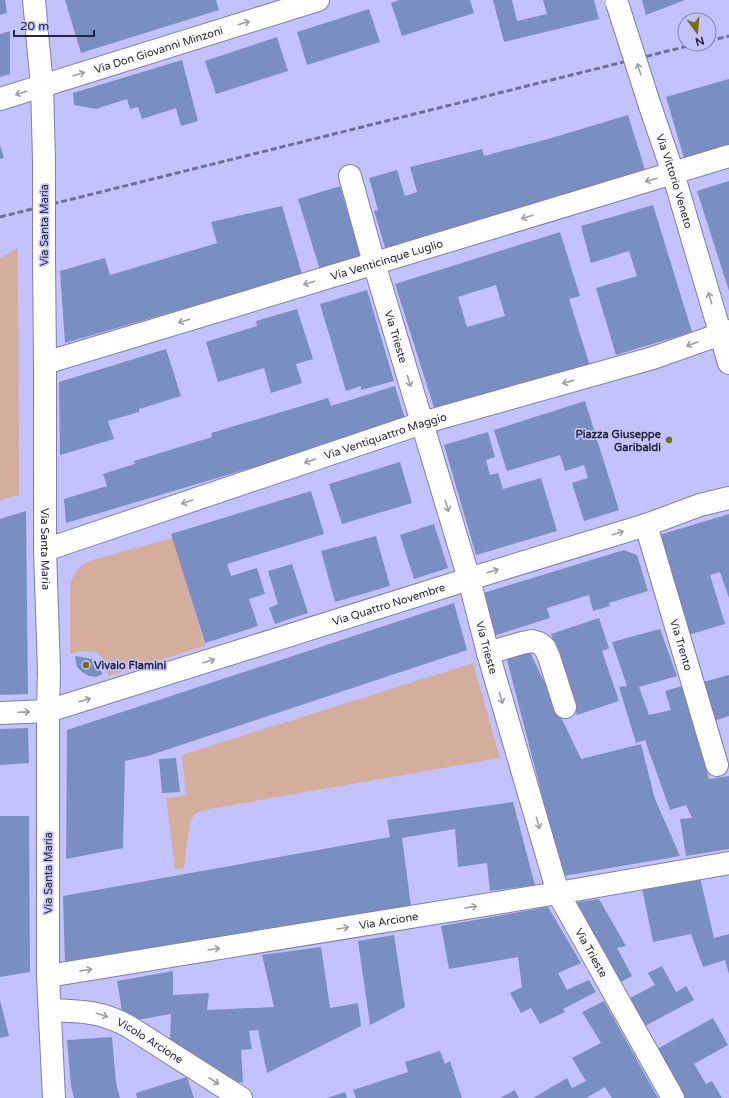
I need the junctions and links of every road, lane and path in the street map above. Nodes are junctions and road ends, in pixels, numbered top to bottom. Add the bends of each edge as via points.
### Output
1 (34, 0) edge
2 (318, 0) edge
3 (617, 1) edge
4 (42, 86) junction
5 (0, 99) edge
6 (729, 156) edge
7 (673, 173) junction
8 (350, 176) dead end
9 (374, 264) junction
10 (725, 333) edge
11 (45, 363) junction
12 (729, 363) edge
13 (422, 423) junction
14 (729, 498) edge
15 (646, 524) junction
16 (45, 550) junction
17 (469, 579) junction
18 (488, 653) junction
19 (565, 707) dead end
20 (48, 711) junction
21 (0, 712) edge
22 (717, 765) dead end
23 (729, 863) edge
24 (558, 892) junction
25 (48, 976) junction
26 (50, 1010) junction
27 (54, 1098) edge
28 (241, 1098) edge
29 (673, 1098) edge

1 - 4 street, Via Santa Maria
4 -> 2 street, Via Don Giovanni Minzoni
7 -> 3 street, Via Vittorio Veneto, bridge
4 -> 5 street, Via Don Giovanni Minzoni
4 - 11 street, Via Santa Maria, bridge
6 - 7 street, Via Venticinque Luglio
7 -> 9 street, Via Venticinque Luglio
10 -> 7 street, Via Vittorio Veneto
8 - 9 street, Via Trieste
9 -> 11 street, Via Venticinque Luglio
9 -> 13 street, Via Trieste
10 - 12 street, Via Vittorio Veneto
10 -> 13 street, Via Ventiquattro Maggio via 653,358
11 - 16 street, Via Santa Maria
13 -> 16 street, Via Ventiquattro Maggio
13 -> 17 street, Via Trieste
14 - 15 street, Via Quattro Novembre
17 -> 15 street, Via Quattro Novembre
15 - 22 street, Via Trento
16 - 20 street, Via Santa Maria
17 - 18 street, Via Trieste
20 -> 17 street, Via Quattro Novembre
18 - 19 street, Via Trieste via 532,641 539,643 550,656
18 -> 24 street, Via Trieste
21 -> 20 street, Via Quattro Novembre
20 - 25 street, Via Santa Maria
23 - 24 street, Via Arcione
25 -> 24 street, Via Arcione
24 - 29 street, Via Trieste
25 - 26 street, Via Santa Maria
26 - 27 street, Via Santa Maria
26 -> 28 street, Vicolo Arcione via 95,1013 113,1019

